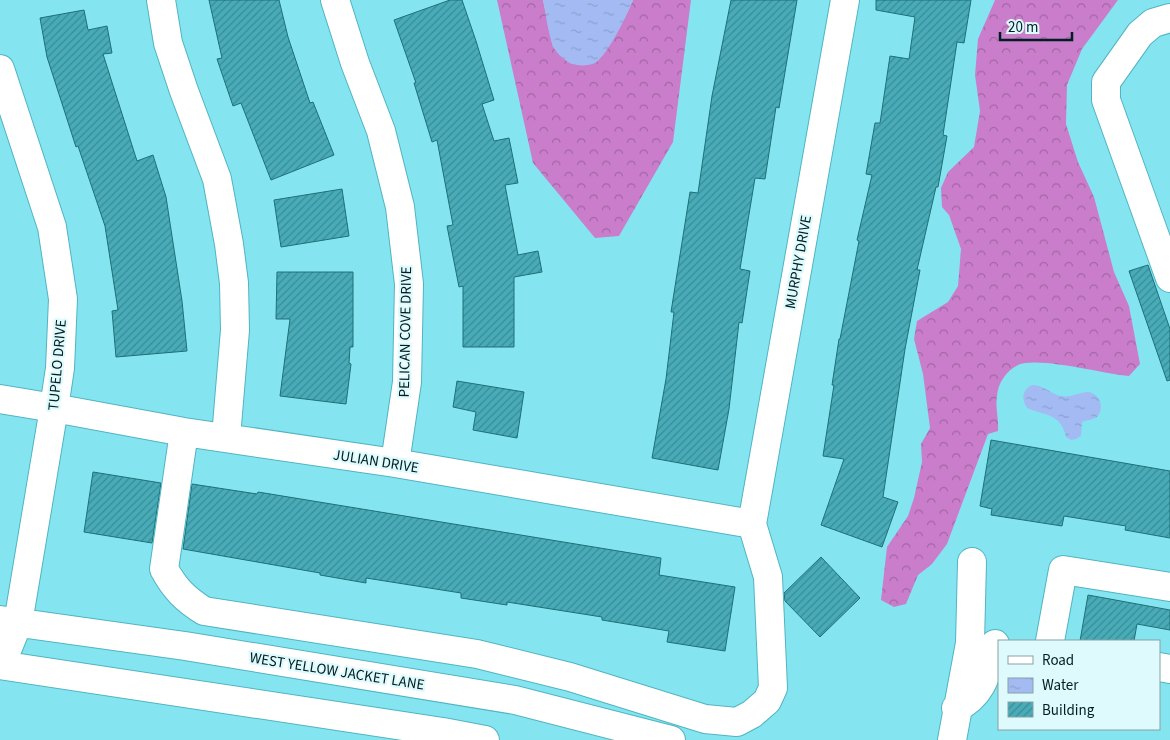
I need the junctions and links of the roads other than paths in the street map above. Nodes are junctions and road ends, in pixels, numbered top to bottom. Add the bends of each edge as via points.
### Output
1 (161, 0) edge
2 (335, 0) edge
3 (845, 0) edge
4 (1170, 18) edge
5 (0, 69) edge
6 (1170, 278) edge
7 (0, 399) edge
8 (54, 408) junction
9 (184, 432) junction
10 (226, 437) junction
11 (395, 463) junction
12 (752, 524) junction
13 (972, 562) dead end
14 (1170, 587) edge
15 (9, 621) edge
16 (1050, 640) edge
17 (988, 643) edge
18 (0, 665) edge
19 (582, 729) edge
20 (485, 740) edge
21 (671, 740) edge
22 (952, 740) edge

1 - 10 street via 168,43 217,179 229,244 235,330
2 - 11 street, PELICAN COVE DRIVE via 381,131 400,207 408,284 407,382
3 - 12 street, MURPHY DRIVE
4 - 6 street via 1154,23 1140,34 1106,82 1106,100
5 - 8 street, TUPELO DRIVE via 52,227 63,299 60,368
7 - 8 street, JULIAN DRIVE
8 - 9 street, JULIAN DRIVE
8 - 15 street, TUPELO DRIVE
9 - 10 street, JULIAN DRIVE
9 - 12 street via 164,569 185,598 204,611 478,654 570,677 705,719 736,722 752,714 766,701 772,688 768,577
10 - 11 street, JULIAN DRIVE
11 - 12 street, JULIAN DRIVE
13 - 17 street
14 - 16 street via 1064,570
15 - 18 street, TUPELO DRIVE
15 - 19 street, WEST YELLOW JACKET LANE via 515,700
17 - 22 street via 987,674 977,694 956,708
18 - 20 street
19 - 21 street, WEST YELLOW JACKET LANE

